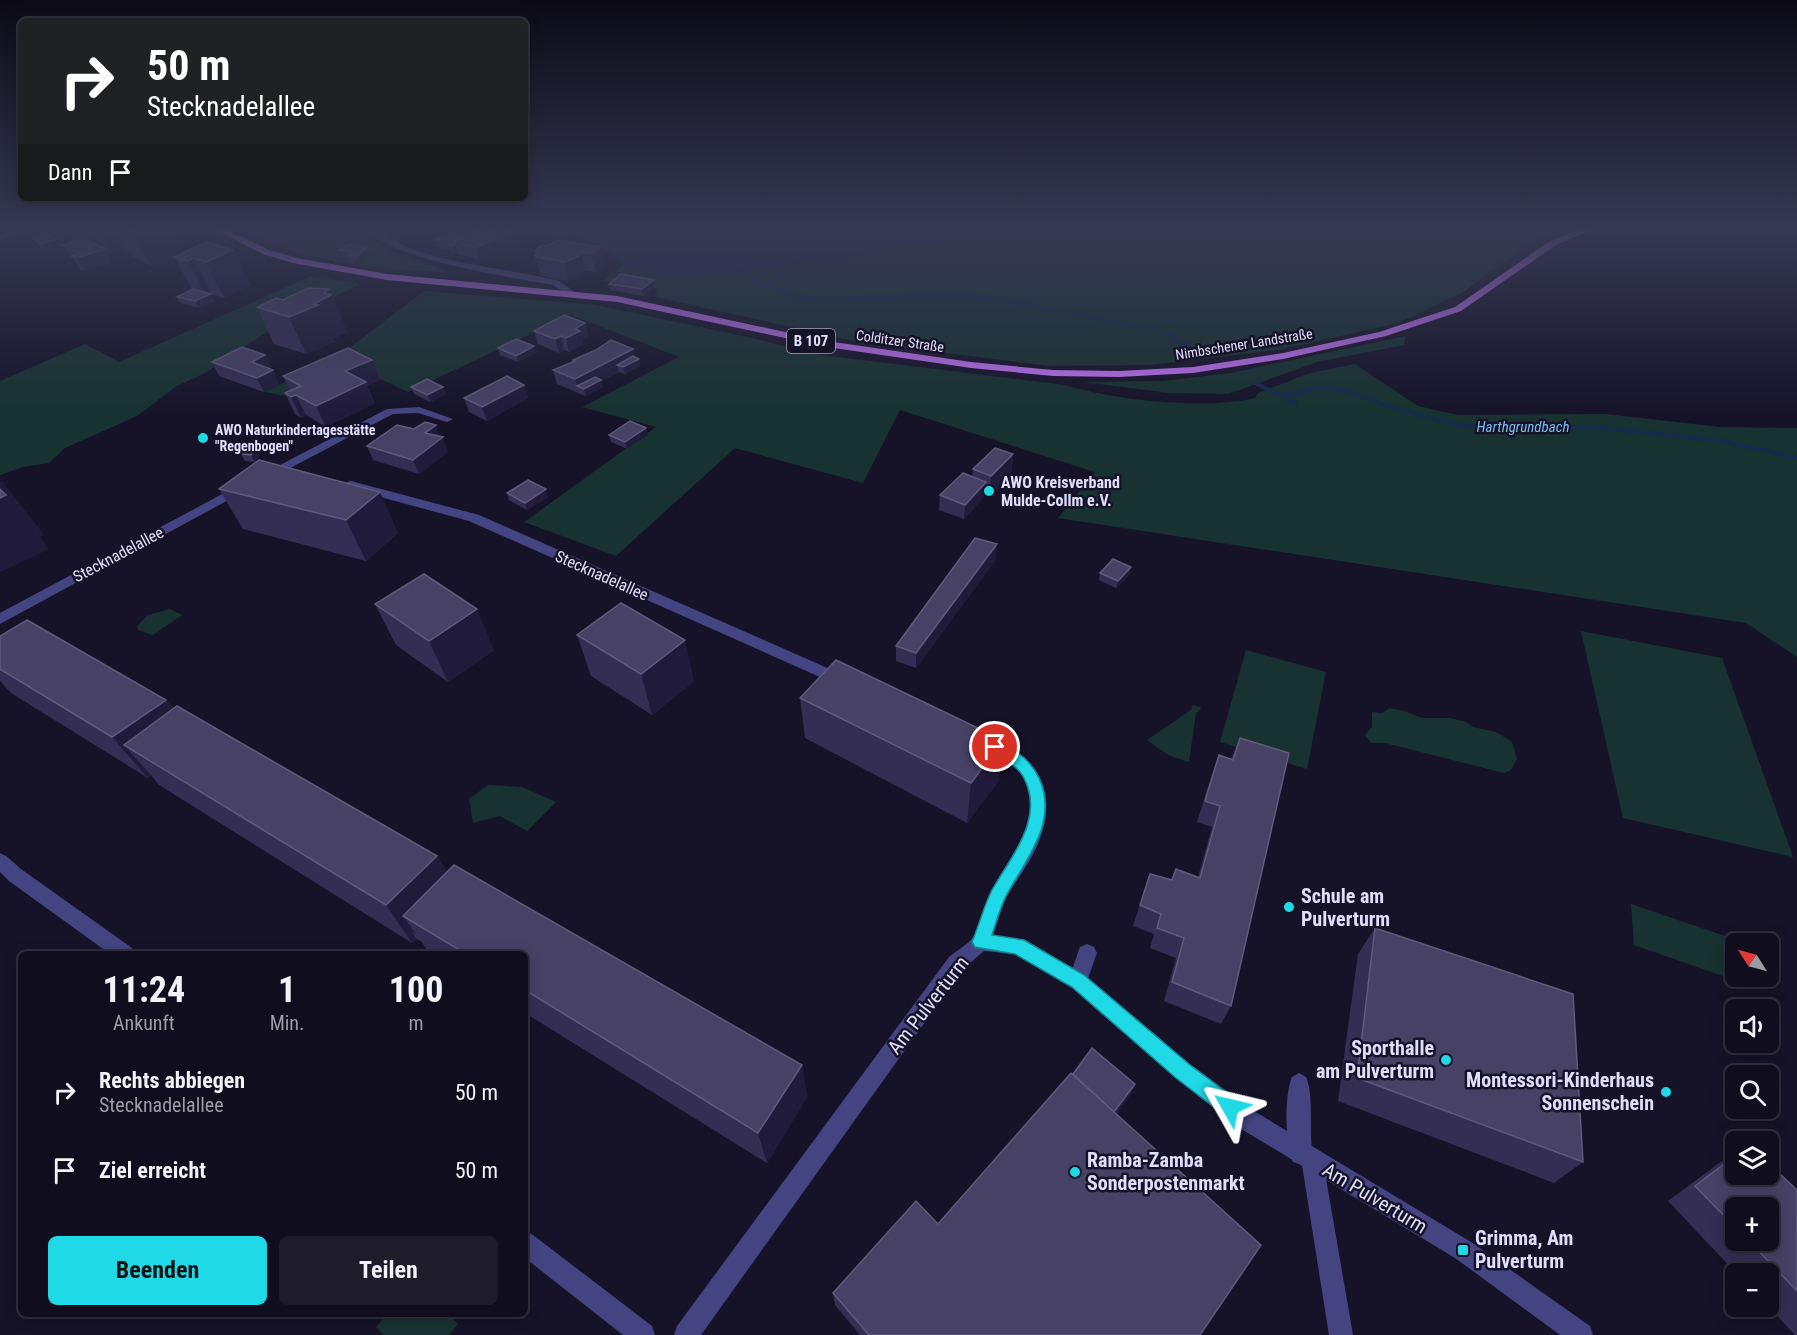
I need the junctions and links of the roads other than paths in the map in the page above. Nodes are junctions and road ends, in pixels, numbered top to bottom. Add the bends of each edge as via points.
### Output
1 (532, 290) edge
2 (567, 290) edge
3 (1485, 290) edge
4 (572, 294) junction
5 (1053, 373) joint
6 (447, 419) dead end
7 (267, 475) junction
8 (297, 476) edge
9 (336, 483) edge
10 (0, 619) edge
11 (858, 687) edge
12 (973, 738) edge
13 (0, 861) edge
14 (981, 942) junction
15 (121, 951) edge
16 (1087, 953) dead end
17 (1078, 981) junction
18 (1299, 1084) dead end
19 (1306, 1157) junction
20 (528, 1245) edge
21 (643, 1335) edge
22 (686, 1335) edge
23 (1341, 1335) edge
24 (1581, 1335) edge

1 - 4 main road, Colditzer Straße / B 107
2 - 4 street
3 - 5 main road, Nimbschener Landstraße / B 107 via 1458,309 1382,334 1283,356 1193,370 1119,375
4 - 5 main road, Colditzer Straße / B 107 via 617,299 827,344
6 - 7 street, Stecknadelallee via 419,410 391,411
7 - 8 street
7 - 10 street, Stecknadelallee
9 - 11 street, Stecknadelallee via 474,518
12 - 14 street via 1009,754 1028,769 1038,792 1039,812 1029,844 998,895
13 - 15 street
14 - 17 street, Am Pulverturm via 1018,946
14 - 22 street, Am Pulverturm via 956,963
16 - 17 street
17 - 19 street, Am Pulverturm via 1183,1071 1246,1119
18 - 19 street via 1298,1130
19 - 23 street
19 - 24 street, Am Pulverturm via 1463,1250
20 - 21 street

